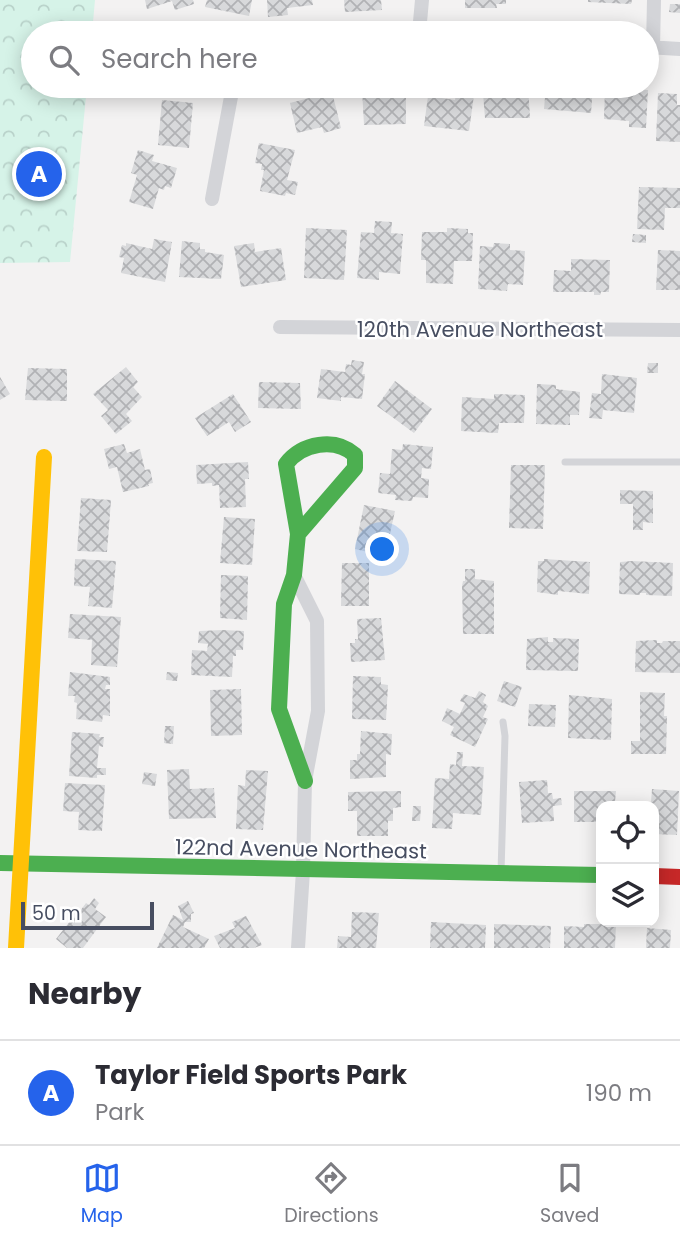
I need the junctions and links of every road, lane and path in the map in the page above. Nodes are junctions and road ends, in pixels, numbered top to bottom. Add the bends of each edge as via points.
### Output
1 (422, 0) edge
2 (654, 0) edge
3 (420, 21) edge
4 (652, 21) edge
5 (659, 48) edge
6 (680, 49) edge
7 (231, 98) edge
8 (212, 199) dead end
9 (280, 327) dead end
10 (680, 331) edge
11 (44, 457) dead end
12 (565, 462) dead end
13 (680, 462) edge
14 (298, 534) junction
15 (294, 575) junction
16 (503, 722) dead end
17 (305, 781) junction
18 (0, 863) edge
19 (22, 863) junction
20 (303, 871) junction
21 (501, 873) junction
22 (596, 875) edge
23 (659, 877) edge
24 (680, 877) edge
25 (16, 948) edge
26 (298, 948) edge

1 - 3 street
2 - 4 street
5 - 6 street
7 - 8 street
9 - 10 street, 120th Avenue Northeast
11 - 19 street
12 - 13 lane
14 - 14 street via 355,468 355,455 346,447 304,447 286,464
14 - 15 street
15 - 17 street via 284,604 279,709
15 - 17 street via 317,621 317,711
16 - 21 lane
17 - 20 street
18 - 19 street, 122nd Avenue Northeast
19 - 20 street, 122nd Avenue Northeast
19 - 25 street
20 - 21 street, 122nd Avenue Northeast
20 - 26 street
21 - 22 street, 122nd Avenue Northeast
23 - 24 street

